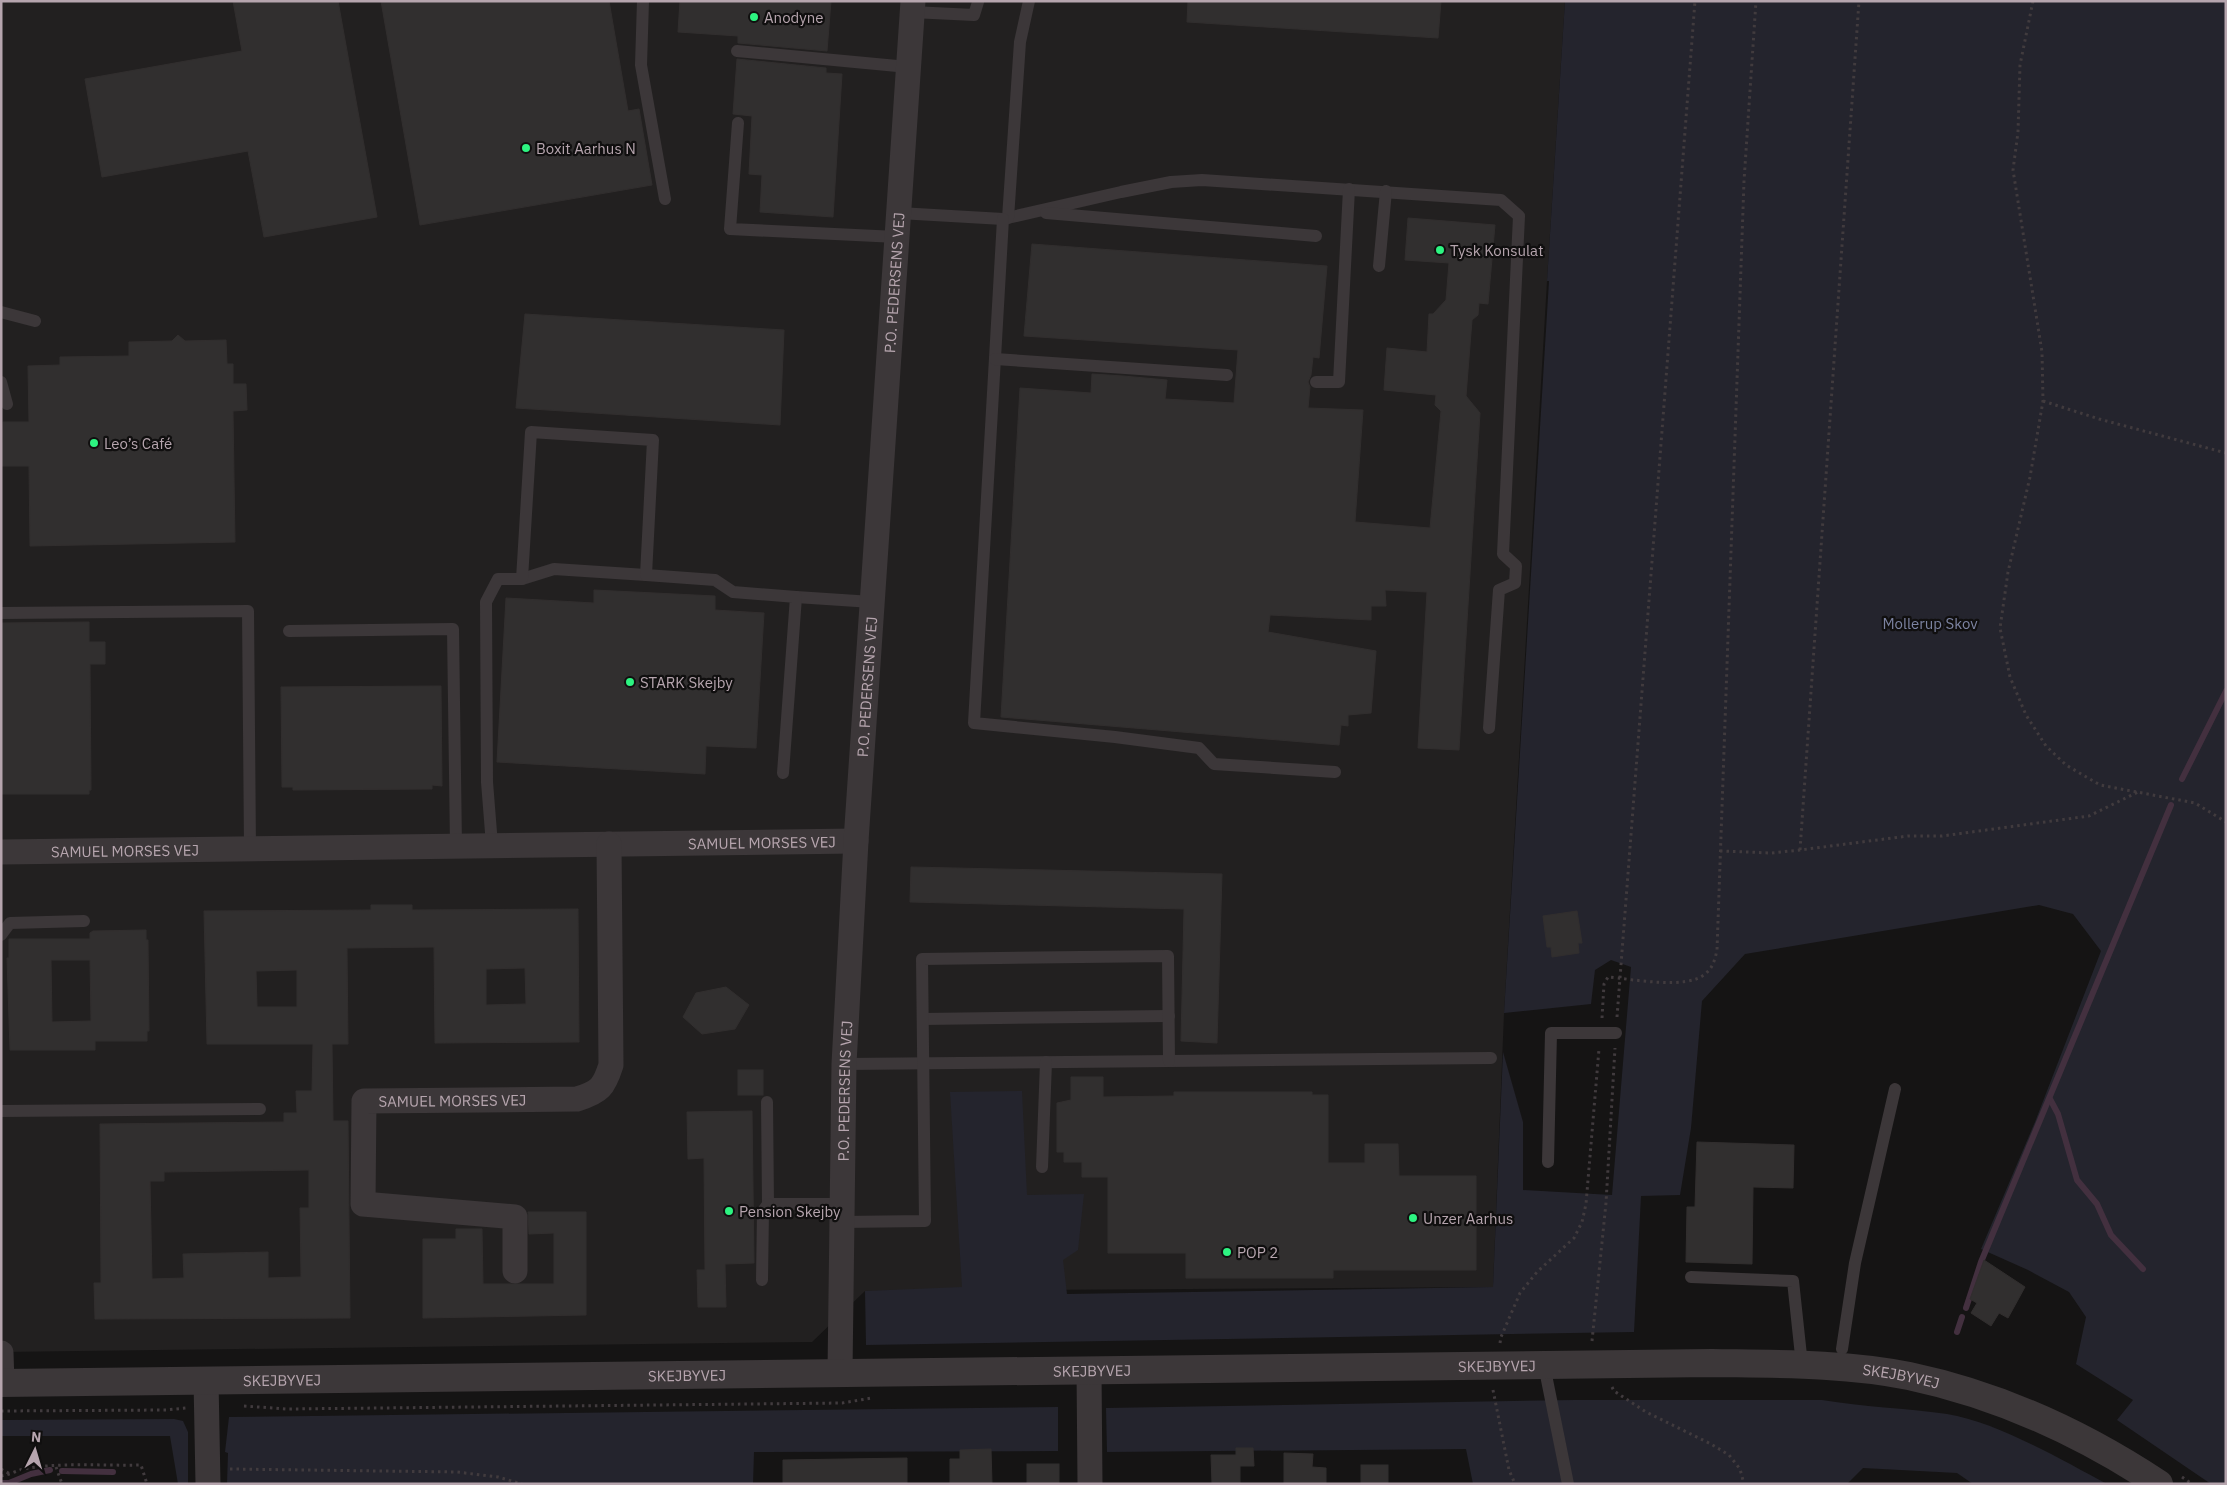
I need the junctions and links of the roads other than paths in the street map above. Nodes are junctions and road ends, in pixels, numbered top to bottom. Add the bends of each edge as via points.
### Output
1 (642, 1) edge
2 (1030, 1) edge
3 (978, 2) edge
4 (913, 6) edge
5 (737, 51) dead end
6 (908, 67) junction
7 (738, 122) dead end
8 (1348, 189) junction
9 (1386, 191) junction
10 (665, 199) dead end
11 (1034, 212) junction
12 (898, 213) junction
13 (1006, 218) junction
14 (1316, 236) dead end
15 (897, 237) junction
16 (1379, 266) dead end
17 (1, 312) edge
18 (35, 321) dead end
19 (995, 359) junction
20 (1227, 375) dead end
21 (1, 382) edge
22 (1316, 382) dead end
23 (7, 404) dead end
24 (646, 575) junction
25 (522, 579) junction
26 (796, 596) junction
27 (872, 602) junction
28 (1, 613) edge
29 (289, 631) dead end
30 (1489, 728) dead end
31 (1335, 772) dead end
32 (783, 773) dead end
33 (856, 841) junction
34 (609, 844) junction
35 (456, 846) junction
36 (492, 846) junction
37 (250, 849) junction
38 (1, 852) edge
39 (84, 921) dead end
40 (1, 935) edge
41 (1169, 1016) junction
42 (923, 1018) junction
43 (1616, 1033) road end
44 (1491, 1058) dead end
45 (1169, 1061) junction
46 (1046, 1062) junction
47 (844, 1064) junction
48 (923, 1064) junction
49 (1896, 1089) dead end
50 (767, 1102) dead end
51 (260, 1109) dead end
52 (1, 1111) edge
53 (1548, 1162) dead end
54 (1042, 1167) dead end
55 (768, 1204) junction
56 (842, 1213) junction
57 (515, 1271) dead end
58 (1691, 1277) dead end
59 (762, 1280) dead end
60 (1842, 1349) dead end
61 (1, 1353) edge
62 (1544, 1365) junction
63 (1802, 1365) junction
64 (1089, 1370) junction
65 (840, 1372) junction
66 (206, 1380) junction
67 (2, 1383) edge
68 (215, 1476) edge
69 (1090, 1484) edge
70 (1568, 1484) edge
71 (2158, 1484) edge

1 - 10 lane via 641,65
2 - 13 lane via 1020,42
3 - 4 lane via 974,15
4 - 6 street, P.O. PEDERSENS VEJ
5 - 6 lane
6 - 12 street, P.O. PEDERSENS VEJ
7 - 15 lane via 730,230
8 - 9 lane
8 - 11 lane via 1202,180 1171,182
8 - 22 lane via 1339,382
9 - 16 lane
9 - 30 lane via 1501,200 1518,216 1504,554 1516,566 1515,583 1499,590
11 - 13 lane
11 - 14 lane
12 - 13 lane
12 - 15 street, P.O. PEDERSENS VEJ
13 - 19 lane
15 - 27 street, P.O. PEDERSENS VEJ
17 - 18 lane
19 - 20 lane
19 - 31 lane via 974,723 1199,748 1214,764
21 - 23 lane
24 - 25 lane via 554,569
24 - 25 lane via 653,440 531,432
24 - 26 lane via 715,580 733,592
25 - 36 lane via 498,579 486,602 487,782
26 - 27 lane
26 - 32 lane
27 - 33 street, P.O. PEDERSENS VEJ
28 - 37 lane via 248,611
29 - 35 lane via 453,629
33 - 34 street, SAMUEL MORSES VEJ
33 - 47 street, P.O. PEDERSENS VEJ
34 - 36 street, SAMUEL MORSES VEJ
34 - 57 street, SAMUEL MORSES VEJ via 611,1065 605,1083 594,1094 577,1099 364,1101 363,1204 515,1217
35 - 36 street, SAMUEL MORSES VEJ
35 - 37 street, SAMUEL MORSES VEJ
37 - 38 street, SAMUEL MORSES VEJ
39 - 40 lane via 10,923
41 - 42 lane
41 - 42 lane via 1168,956 922,959
41 - 45 lane
42 - 48 lane
43 - 53 lane via 1551,1033
44 - 45 lane
45 - 46 lane
46 - 48 lane
46 - 54 lane
47 - 48 lane
47 - 56 street, P.O. PEDERSENS VEJ
48 - 56 lane via 925,1221
49 - 60 lane via 1855,1263
50 - 55 lane
51 - 52 lane
55 - 56 lane
55 - 59 lane via 763,1211
56 - 65 street, P.O. PEDERSENS VEJ
58 - 63 lane via 1793,1281
61 - 67 street
62 - 63 street, SKEJBYVEJ
62 - 64 street, SKEJBYVEJ
62 - 70 lane
63 - 71 street, SKEJBYVEJ via 1908,1376 1968,1391 2026,1411 2081,1437
64 - 65 street, SKEJBYVEJ
64 - 69 street
65 - 66 street, SKEJBYVEJ
66 - 67 street, SKEJBYVEJ
66 - 68 street

